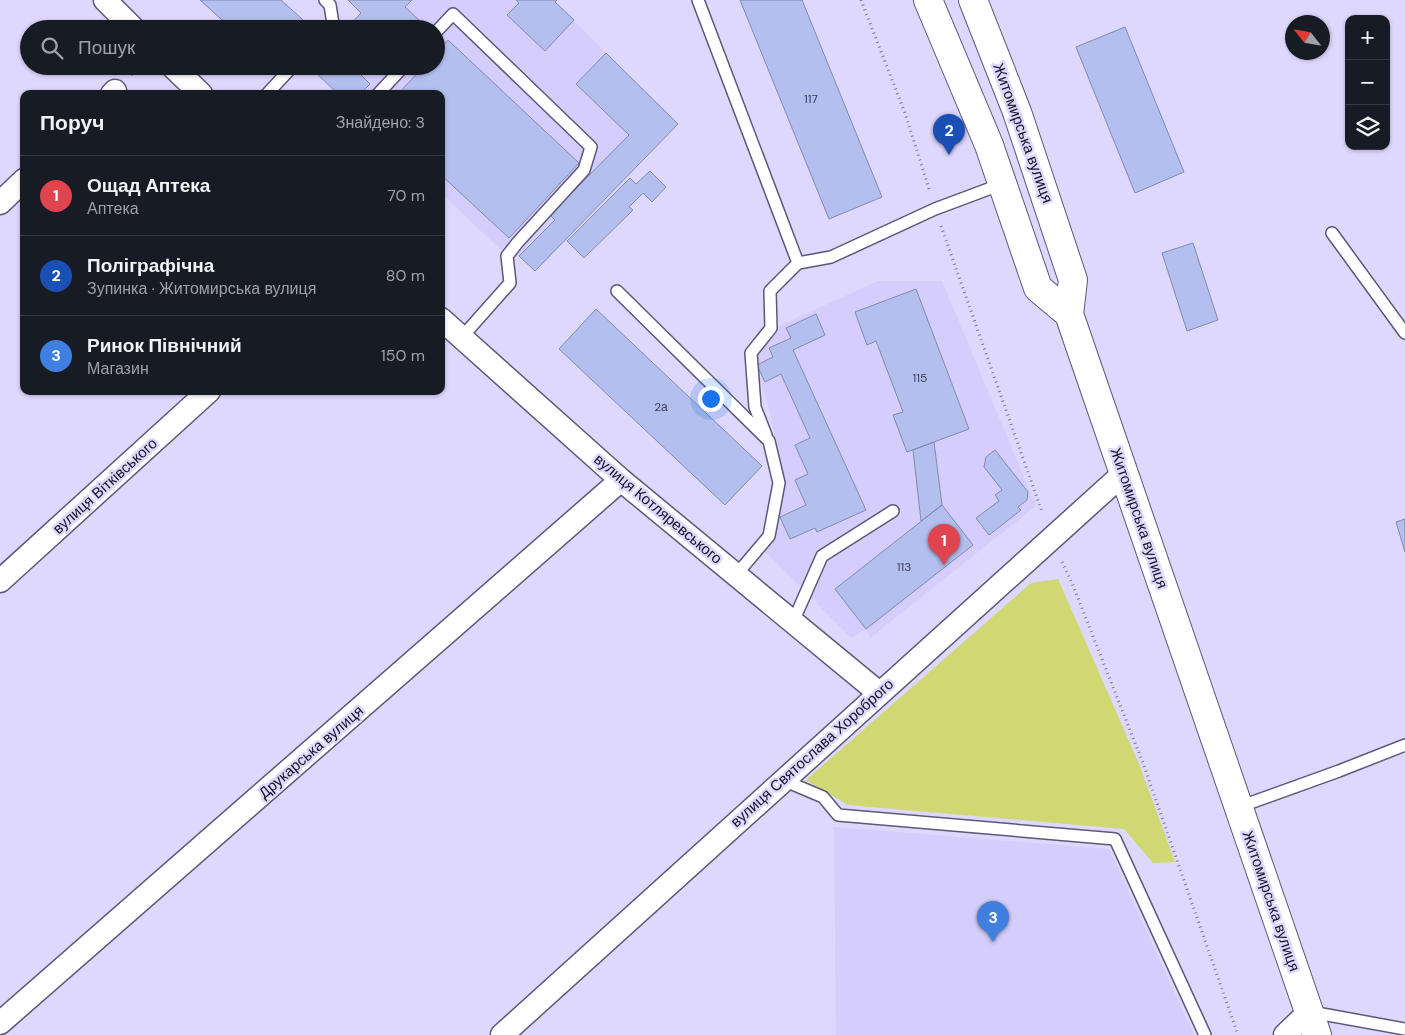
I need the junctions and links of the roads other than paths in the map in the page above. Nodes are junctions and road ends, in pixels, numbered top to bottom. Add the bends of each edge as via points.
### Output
1 (105, 0) edge
2 (325, 0) edge
3 (698, 0) edge
4 (928, 0) edge
5 (973, 0) edge
6 (125, 20) edge
7 (332, 20) edge
8 (445, 22) edge
9 (181, 75) edge
10 (285, 75) edge
11 (396, 75) edge
12 (197, 90) edge
13 (272, 90) edge
14 (382, 90) edge
15 (20, 184) edge
16 (1002, 184) junction
17 (0, 203) edge
18 (1332, 233) dead end
19 (798, 263) junction
20 (617, 292) dead end
21 (1069, 314) junction
22 (445, 322) edge
23 (1405, 332) edge
24 (462, 337) junction
25 (205, 395) edge
26 (769, 441) junction
27 (1124, 473) junction
28 (621, 480) junction
29 (894, 511) dead end
30 (736, 575) junction
31 (0, 581) edge
32 (793, 622) junction
33 (879, 693) junction
34 (1405, 745) edge
35 (783, 780) junction
36 (1239, 807) junction
37 (0, 1023) edge
38 (1313, 1023) edge
39 (1405, 1029) edge
40 (502, 1035) edge
41 (1206, 1035) edge
42 (1285, 1035) edge

1 - 6 street
2 - 7 lane via 330,5
3 - 19 lane
4 - 16 main road
5 - 21 main road, Житомирська вулиця via 1017,112 1073,280
8 - 24 lane via 452,14 590,147 584,170 507,256 510,283
9 - 12 street
10 - 13 lane
11 - 14 lane
15 - 17 street
16 - 19 lane via 935,209 831,257
16 - 21 main road via 1038,288
18 - 23 lane
19 - 26 lane via 770,291 771,328 751,353 754,408
20 - 26 lane
21 - 27 main road, Житомирська вулиця
22 - 24 street, вулиця Котляревського
24 - 28 street, вулиця Котляревського
25 - 31 street, вулиця Вітківського
26 - 30 lane via 779,483 769,536
27 - 33 street, вулиця Святослава Хороброго
27 - 36 main road, Житомирська вулиця
28 - 30 street, вулиця Котляревського
28 - 37 street, Друкарська вулиця
29 - 32 lane via 822,556
30 - 32 street, вулиця Котляревського
32 - 33 street, вулиця Котляревського
33 - 35 street, вулиця Святослава Хороброго
34 - 36 lane
35 - 40 street, вулиця Святослава Хороброго
35 - 41 lane via 823,797 838,815 1115,839
36 - 38 main road, Житомирська вулиця
38 - 39 lane
38 - 42 street

